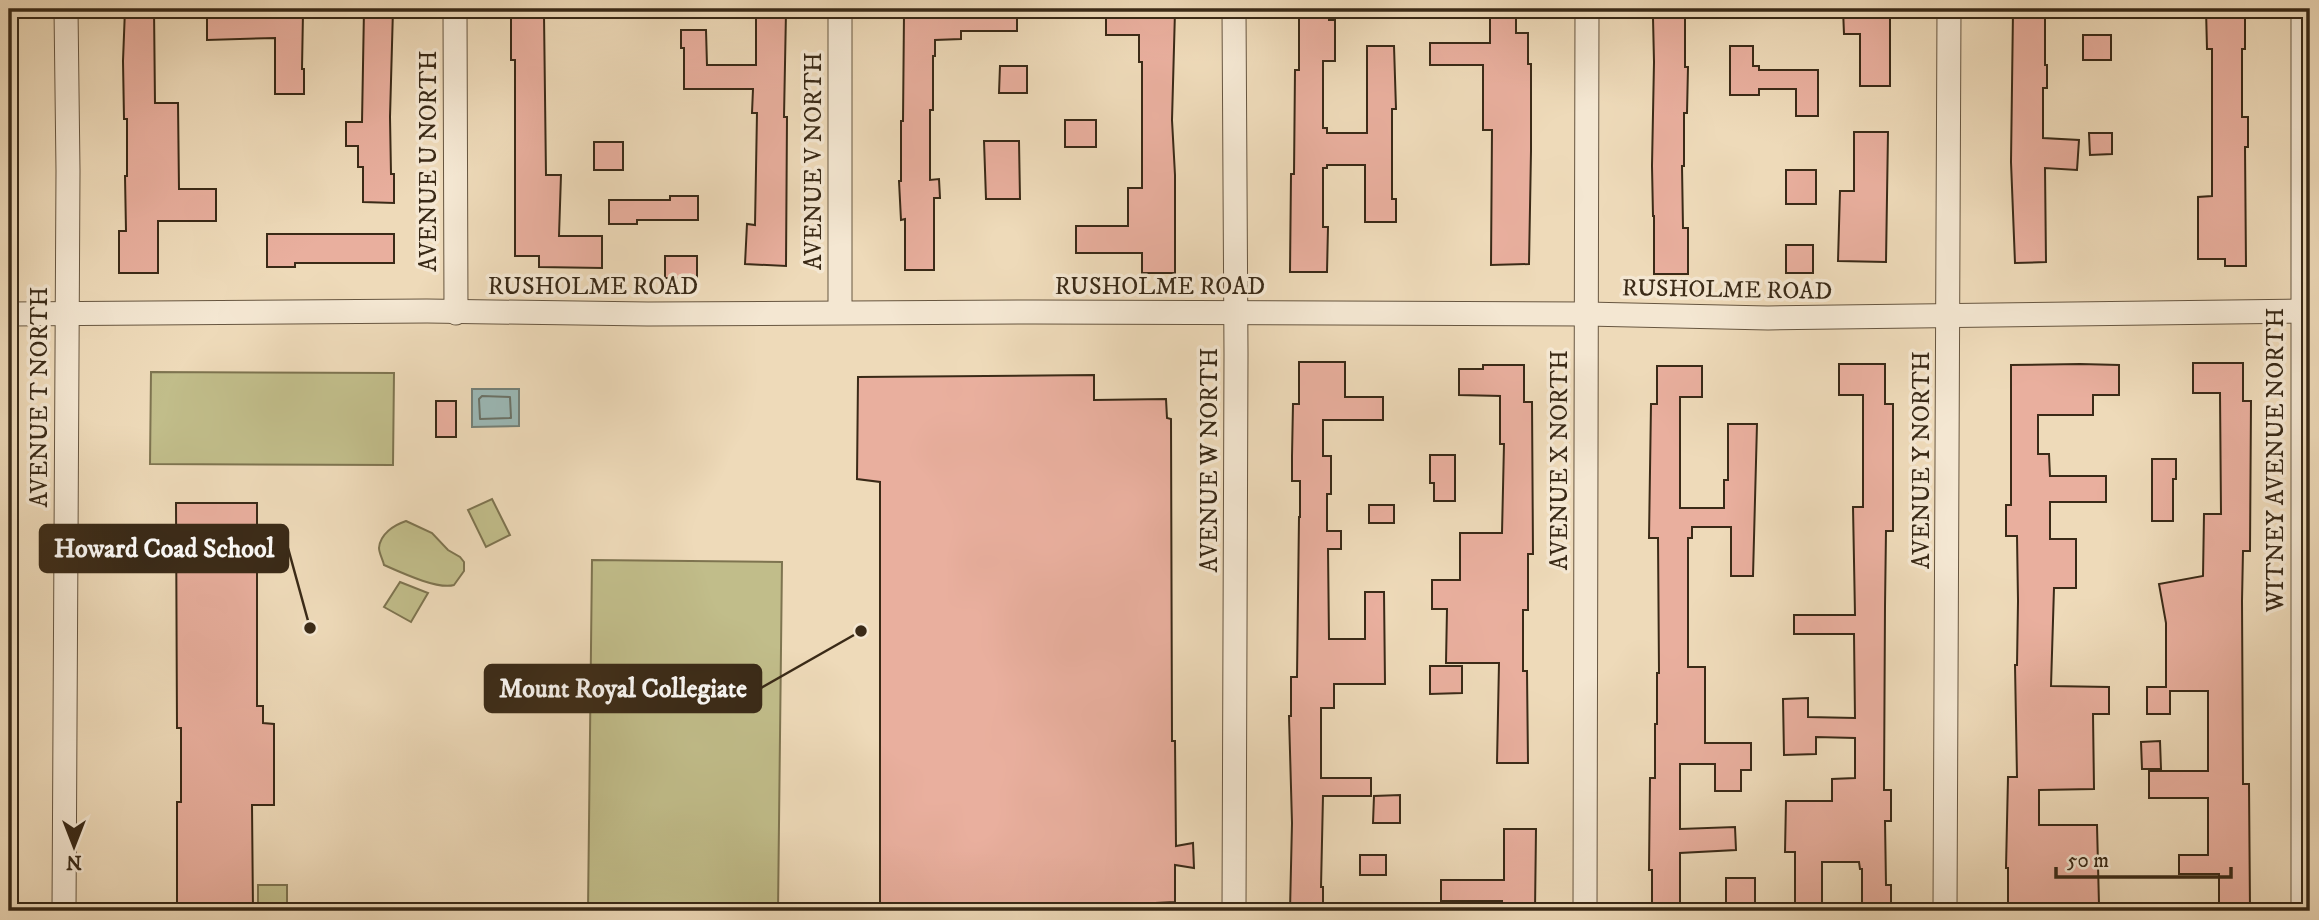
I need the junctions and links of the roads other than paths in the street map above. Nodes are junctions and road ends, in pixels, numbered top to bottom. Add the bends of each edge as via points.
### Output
1 (66, 9) edge
2 (455, 9) edge
3 (840, 9) edge
4 (1234, 9) edge
5 (1587, 9) edge
6 (1949, 9) edge
7 (2303, 9) edge
8 (2306, 311) edge
9 (840, 312) junction
10 (67, 313) junction
11 (456, 313) junction
12 (9, 314) edge
13 (1236, 314) junction
14 (1587, 314) junction
15 (1949, 317) junction
16 (64, 911) edge
17 (1234, 911) edge
18 (1586, 911) edge
19 (1945, 911) edge
20 (2303, 911) edge

1 - 10 street, AVENUE T NORTH
2 - 11 street, AVENUE U NORTH
3 - 9 street, AVENUE V NORTH
4 - 13 street, AVENUE W NORTH
5 - 14 street, AVENUE X NORTH
6 - 15 street, AVENUE Y NORTH
7 - 8 street, WITNEY AVENUE NORTH
8 - 15 street, RUSHOLME ROAD
8 - 20 street, WITNEY AVENUE NORTH
9 - 11 street, RUSHOLME ROAD
9 - 13 street, RUSHOLME ROAD
10 - 11 street, RUSHOLME ROAD
10 - 12 street, RUSHOLME ROAD
10 - 16 street, AVENUE T NORTH
13 - 14 street, RUSHOLME ROAD
13 - 17 street, AVENUE W NORTH
14 - 15 street, RUSHOLME ROAD
14 - 18 street, AVENUE X NORTH
15 - 19 street, AVENUE Y NORTH

